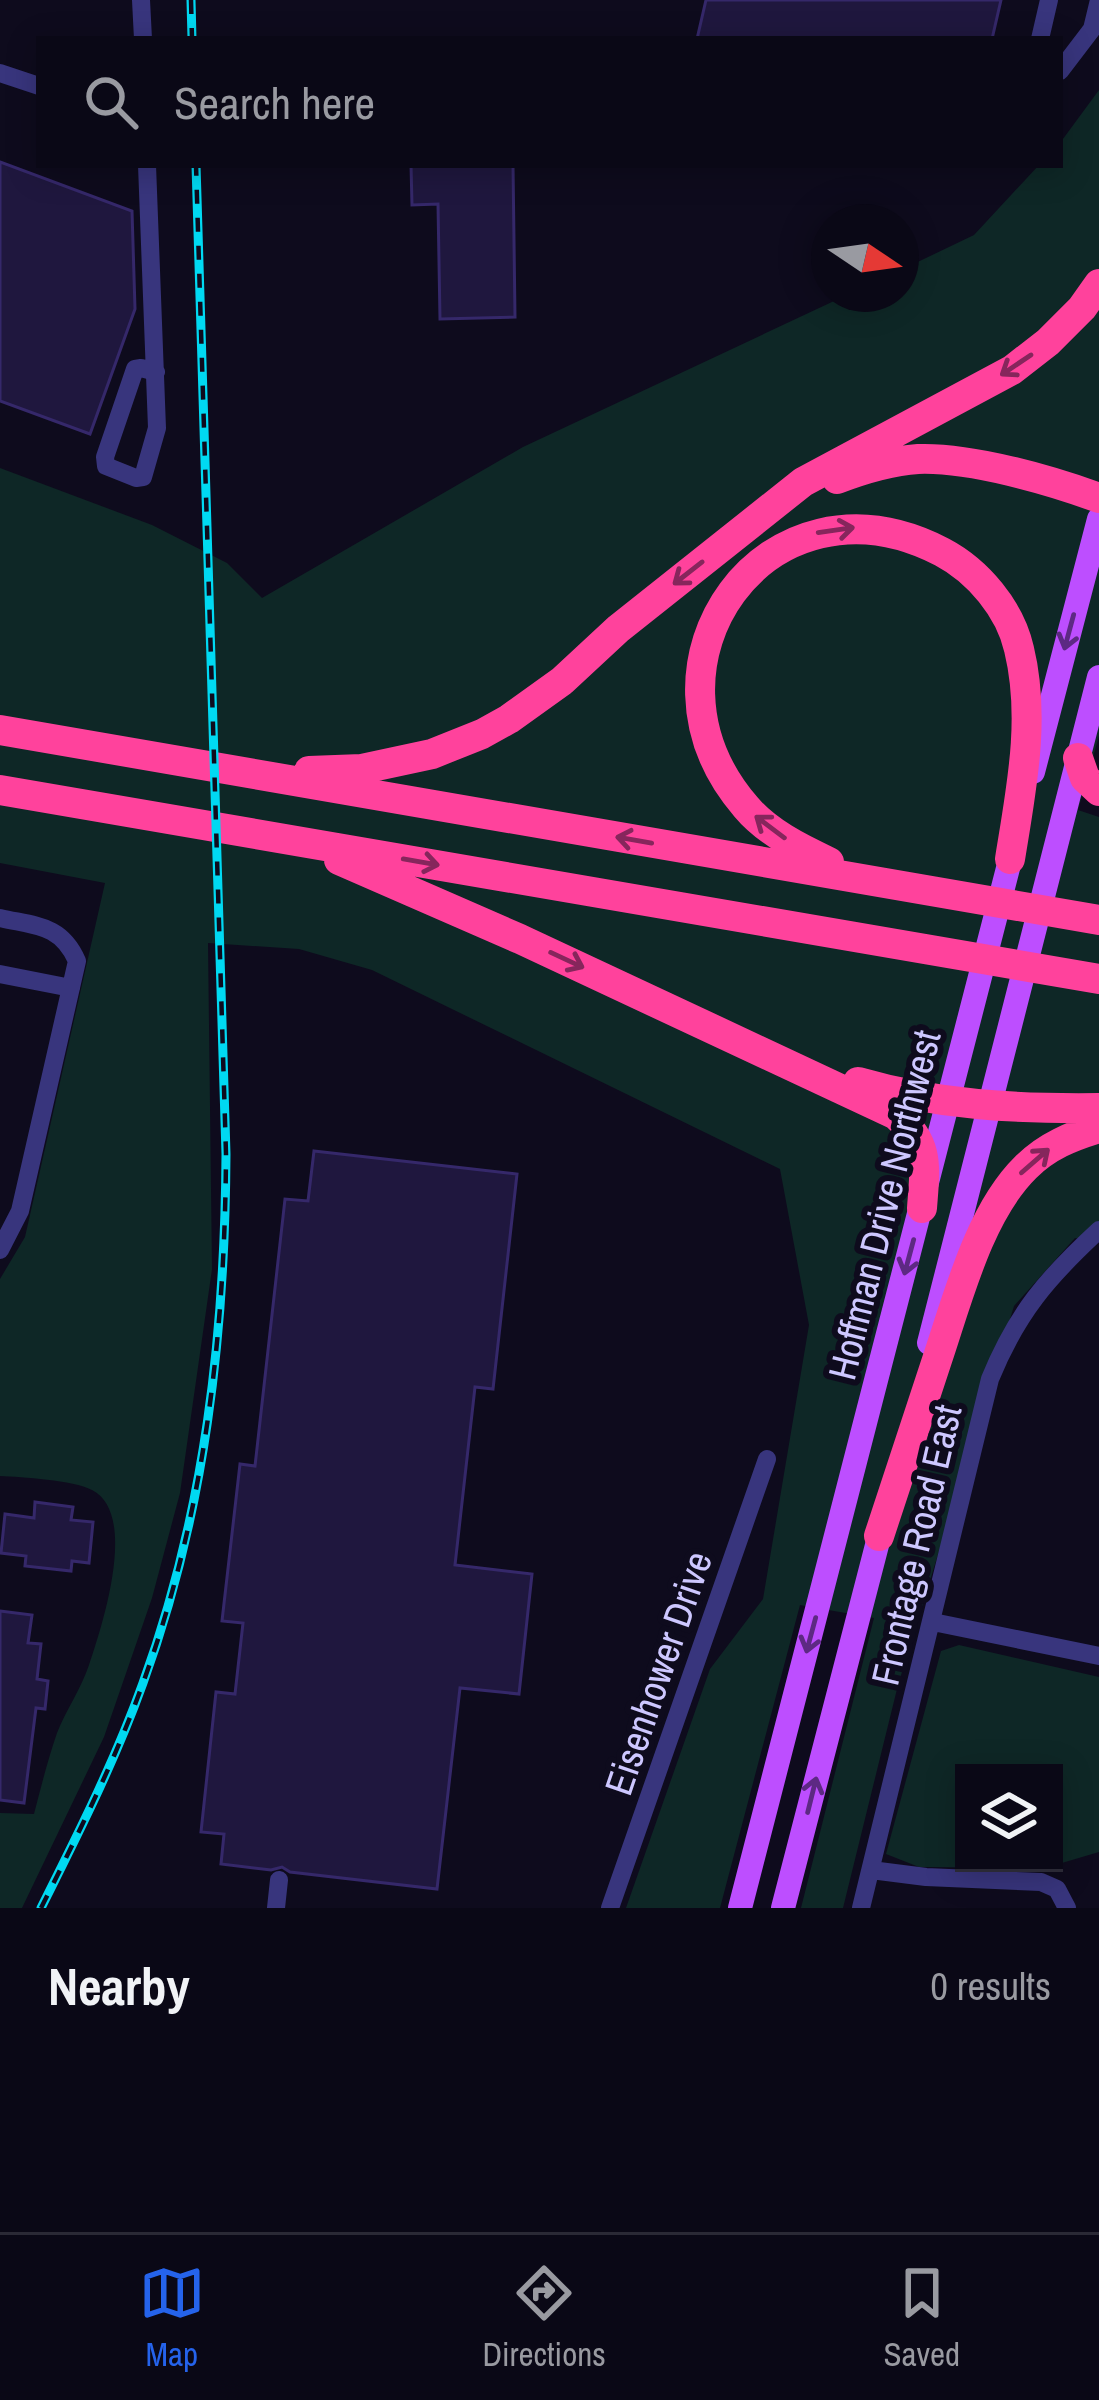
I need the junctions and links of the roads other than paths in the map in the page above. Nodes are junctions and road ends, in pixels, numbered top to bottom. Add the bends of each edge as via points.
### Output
1 (141, 0) edge
2 (1049, 0) edge
3 (1099, 0) edge
4 (143, 36) edge
5 (1041, 36) edge
6 (1063, 67) edge
7 (0, 73) edge
8 (36, 85) edge
9 (147, 168) edge
10 (1099, 284) edge
11 (155, 373) junction
12 (1099, 498) edge
13 (1099, 519) edge
14 (738, 534) junction
15 (1099, 677) edge
16 (0, 730) edge
17 (1078, 758) junction
18 (277, 774) junction
19 (0, 790) edge
20 (1099, 791) edge
21 (265, 835) junction
22 (1010, 859) junction
23 (915, 887) junction
24 (0, 919) edge
25 (1099, 920) edge
26 (0, 974) edge
27 (1088, 977) edge
28 (70, 988) junction
29 (739, 1039) junction
30 (947, 1103) junction
31 (988, 1106) junction
32 (1099, 1108) edge
33 (1099, 1127) edge
34 (922, 1208) junction
35 (1099, 1230) edge
36 (0, 1250) edge
37 (767, 1459) dead end
38 (879, 1536) junction
39 (933, 1622) junction
40 (1099, 1656) edge
41 (871, 1870) junction
42 (279, 1880) dead end
43 (276, 1908) edge
44 (610, 1908) edge
45 (740, 1908) edge
46 (783, 1908) edge
47 (861, 1908) edge
48 (1067, 1908) edge

1 - 4 street
2 - 5 street
3 - 6 street via 1092,29
7 - 8 street
9 - 11 street
10 -> 14 highway via 1012,370 803,482
11 - 11 street via 158,428 136,478 106,466 105,458 135,369
12 - 14 highway via 970,464 918,459 837,478
13 -> 22 main road, Hoffman Drive Northwest
14 -> 18 highway via 536,702 482,734 362,769
15 - 17 main road, Hoffman Drive Northwest
16 - 18 highway
17 - 20 highway
17 - 31 main road, Hoffman Drive Northwest
23 -> 18 highway
19 - 21 highway
21 -> 27 highway
21 -> 29 highway via 388,880
23 -> 22 highway via 828,862 764,824 730,785 706,739 699,688 720,610 776,551 825,530 877,529 926,544 972,573 1007,618 1028,718
22 - 30 main road, Hoffman Drive Northwest
23 - 25 highway
24 - 28 street via 54,930 70,945 77,961
26 - 28 street
28 - 36 street via 20,1211
29 - 30 highway via 851,1080
29 - 34 highway via 907,1124 925,1164
30 - 31 highway
30 - 34 main road, Hoffman Drive Northwest
31 - 32 highway
31 - 38 main road, Hoffman Drive Northwest
38 -> 33 highway via 962,1286 1006,1189 1052,1146
34 -> 45 main road, Hoffman Drive Northwest
35 - 39 street, Frontage Road East via 1039,1290 1003,1346 982,1402
37 - 44 street, Eisenhower Drive
46 -> 38 main road, Hoffman Drive Northwest
39 - 40 street
39 - 41 street, Frontage Road East
41 - 47 street, Frontage Road East
41 - 48 street via 1041,1882 1057,1889
42 - 43 street

